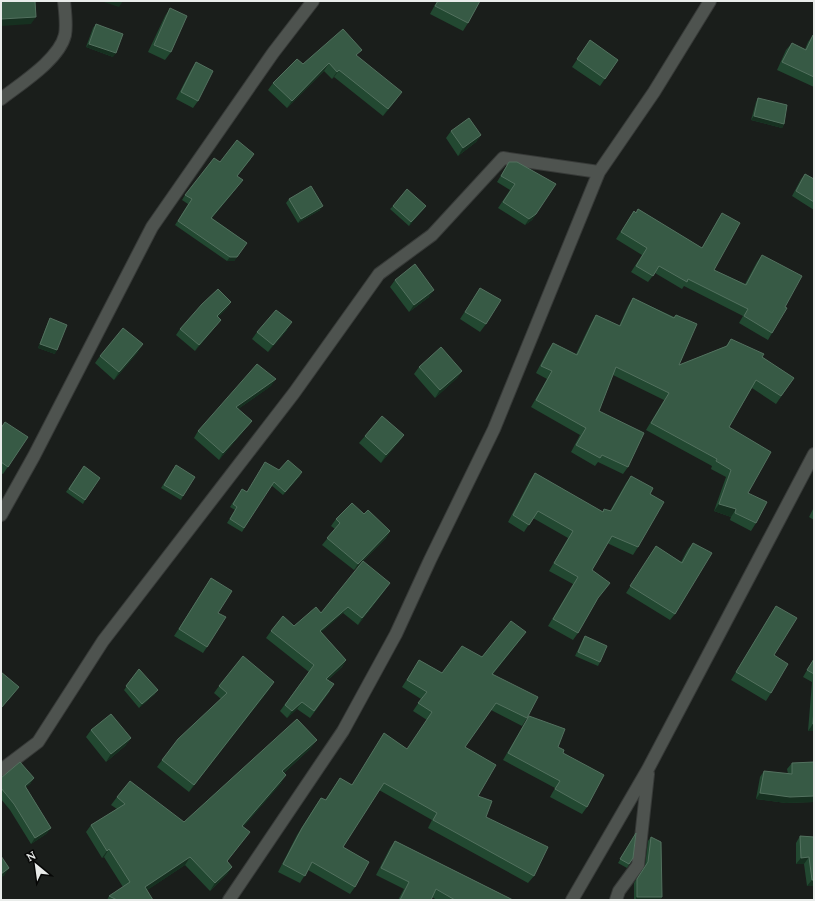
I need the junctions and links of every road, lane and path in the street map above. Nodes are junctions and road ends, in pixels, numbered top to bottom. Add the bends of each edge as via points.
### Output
1 (64, 1) edge
2 (313, 1) edge
3 (710, 1) edge
4 (1, 99) edge
5 (599, 172) junction
6 (814, 454) edge
7 (1, 515) edge
8 (648, 769) junction
9 (1, 770) edge
10 (229, 900) edge
11 (572, 900) edge
12 (616, 900) edge

1 - 4 street via 65,34 55,55
2 - 7 street via 273,53 152,226
3 - 5 street via 654,92
5 - 9 street via 503,158 432,235 379,274 294,393 103,642 38,742
5 - 10 street via 494,429 396,634 343,731
6 - 8 street
8 - 11 street
8 - 12 street via 638,865 619,891

